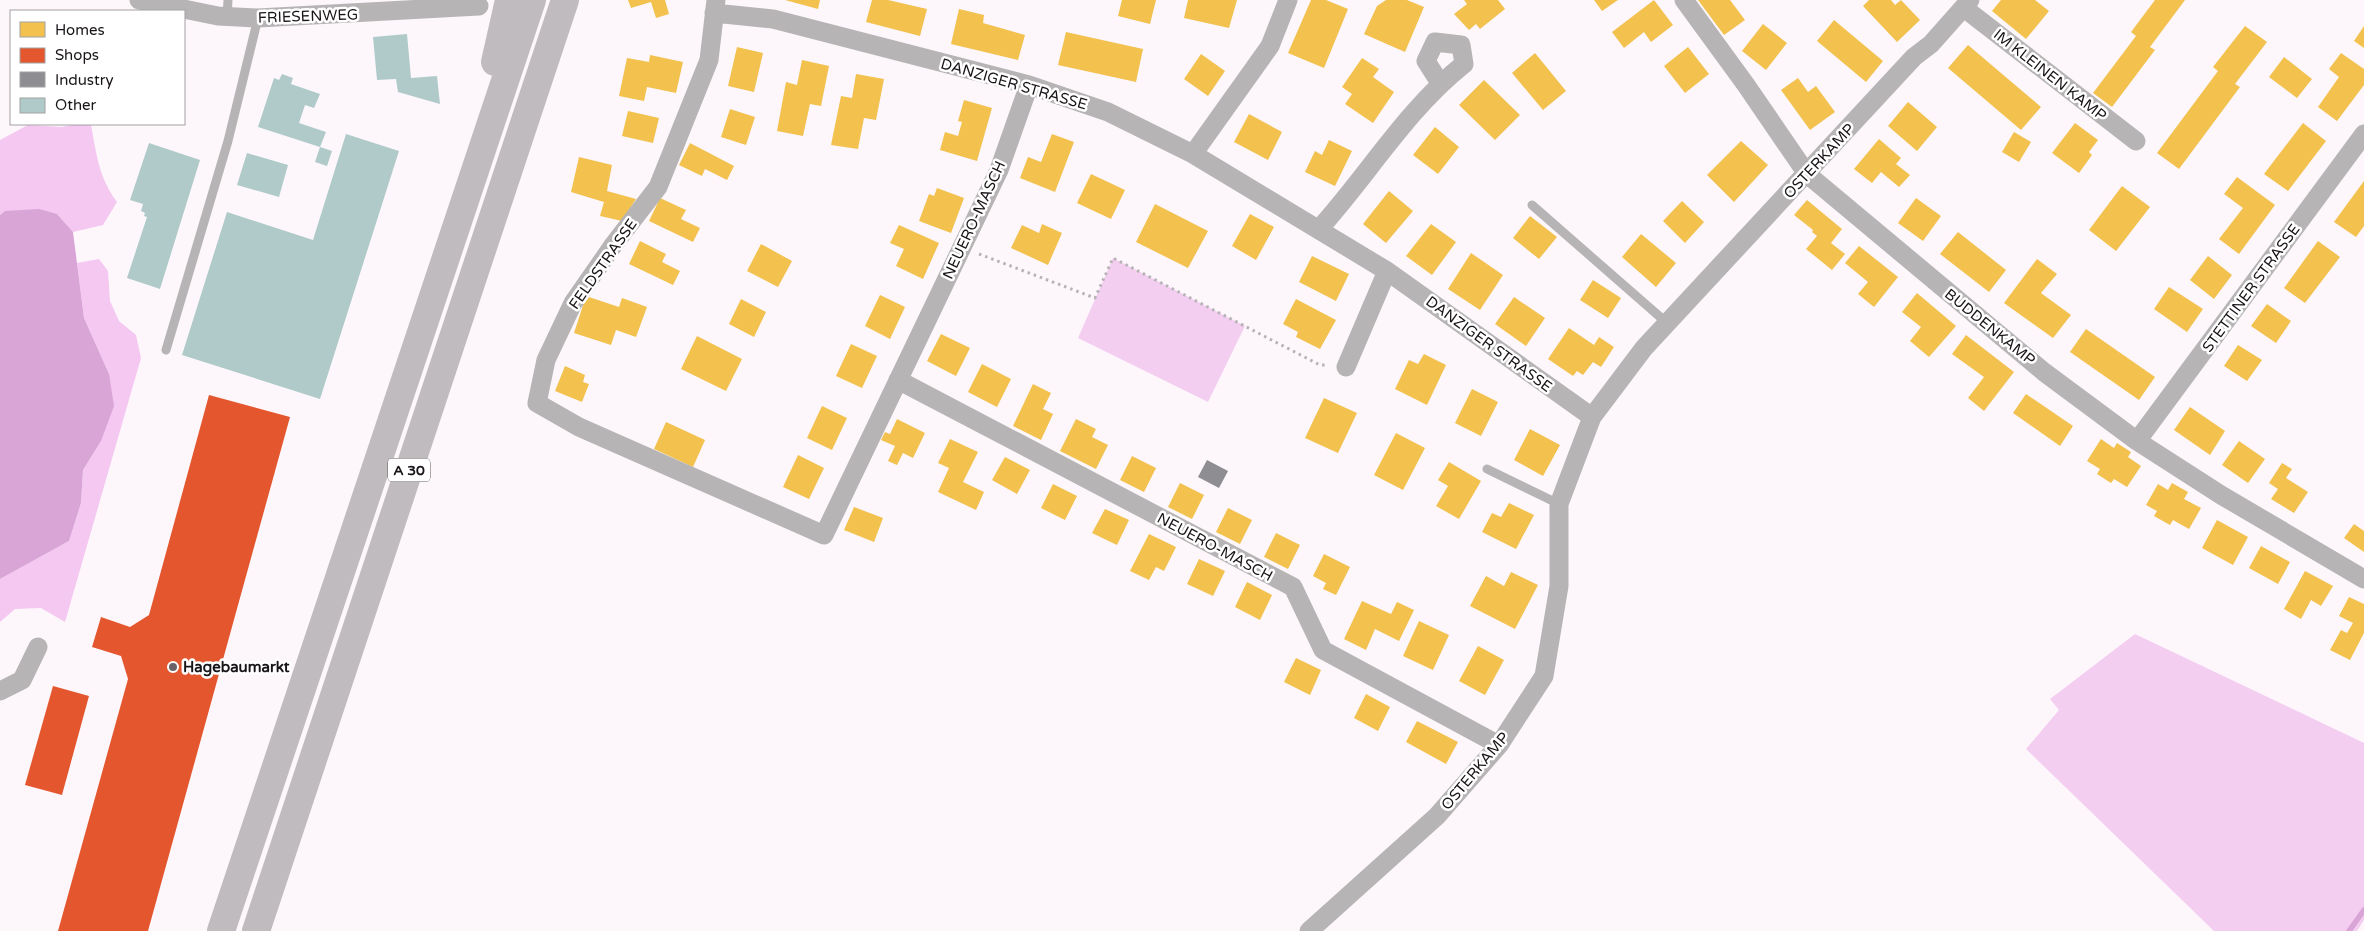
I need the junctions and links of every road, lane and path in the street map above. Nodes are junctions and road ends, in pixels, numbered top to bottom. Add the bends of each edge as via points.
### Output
1 (139, 0) edge
2 (509, 0) edge
3 (532, 0) edge
4 (565, 0) edge
5 (1288, 0) edge
6 (1684, 0) edge
7 (1967, 4) edge
8 (479, 6) dead end
9 (715, 7) edge
10 (227, 8) edge
11 (258, 18) junction
12 (1440, 83) dead end
13 (1028, 85) junction
14 (2364, 134) edge
15 (2136, 141) dead end
16 (1194, 154) junction
17 (1807, 174) junction
18 (1532, 205) dead end
19 (457, 227) junction
20 (1319, 229) junction
21 (962, 247) junction
22 (1386, 271) junction
23 (1667, 323) junction
24 (166, 350) dead end
25 (1346, 366) joint
26 (898, 380) junction
27 (1592, 418) junction
28 (2137, 441) junction
29 (1487, 469) dead end
30 (1560, 504) junction
31 (824, 535) joint
32 (2364, 579) edge
33 (38, 647) dead end
34 (0, 691) edge
35 (1500, 745) junction
36 (221, 931) edge
37 (256, 931) edge
38 (1309, 931) edge

1 - 10 street, FRIESENWEG via 166,7
2 - 19 highway
3 - 19 highway, A 30
4 - 37 highway, A 30
5 - 16 street via 1270,46
6 - 17 street, BUDDENKAMP
7 - 15 street, IM KLEINEN KAMP
7 - 17 street, OSTERKAMP
8 - 11 street, FRIESENWEG
9 - 13 street, DANZIGER STRASSE
9 - 31 street, FELDSTRASSE via 709,60 658,187 573,303 546,360 537,403 579,427
10 - 11 street, FRIESENWEG
11 - 24 lane via 228,141
12 - 20 street
13 - 16 street, DANZIGER STRASSE via 1108,112
13 - 21 street, NEUERO-MASCH via 999,170
14 - 28 street, STETTINER STRASSE
16 - 20 street, DANZIGER STRASSE
17 - 23 street, OSTERKAMP
17 - 28 street, BUDDENKAMP via 2044,372
18 - 23 lane
19 - 36 highway, A 30
20 - 22 street, DANZIGER STRASSE
21 - 25 path via 1094,298 1113,258 1320,365
21 - 26 street, NEUERO-MASCH
22 - 25 street
22 - 27 street, DANZIGER STRASSE
23 - 27 street, OSTERKAMP via 1644,348
26 - 31 street, NEUERO-MASCH
26 - 35 street, NEUERO-MASCH via 1293,587 1323,650
27 - 30 street, OSTERKAMP
28 - 32 street, BUDDENKAMP via 2221,495
29 - 30 lane
30 - 35 street, OSTERKAMP via 1559,586 1544,676
33 - 34 street via 22,680
35 - 38 street, OSTERKAMP via 1437,816

